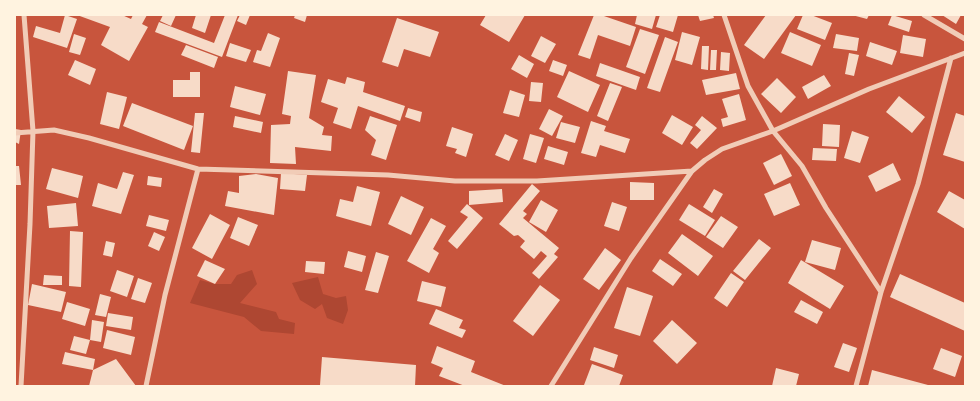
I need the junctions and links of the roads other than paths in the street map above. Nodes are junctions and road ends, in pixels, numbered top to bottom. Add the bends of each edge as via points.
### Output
1 (24, 15) edge
2 (724, 15) edge
3 (924, 15) edge
4 (965, 39) edge
5 (965, 53) edge
6 (951, 58) junction
7 (33, 131) junction
8 (773, 131) junction
9 (15, 133) edge
10 (198, 169) junction
11 (692, 172) junction
12 (881, 292) junction
13 (21, 386) edge
14 (146, 386) edge
15 (551, 386) edge
16 (856, 386) edge

1 - 7 street
2 - 8 street via 748,86
3 - 4 street
5 - 6 street
6 - 8 street
6 - 12 street via 918,184
7 - 9 street
7 - 10 street via 54,130 90,138
7 - 13 street
8 - 11 street via 722,149
8 - 12 street via 802,166
10 - 11 street via 455,181 537,181
10 - 14 street via 165,295
11 - 15 street via 631,258
12 - 16 street

